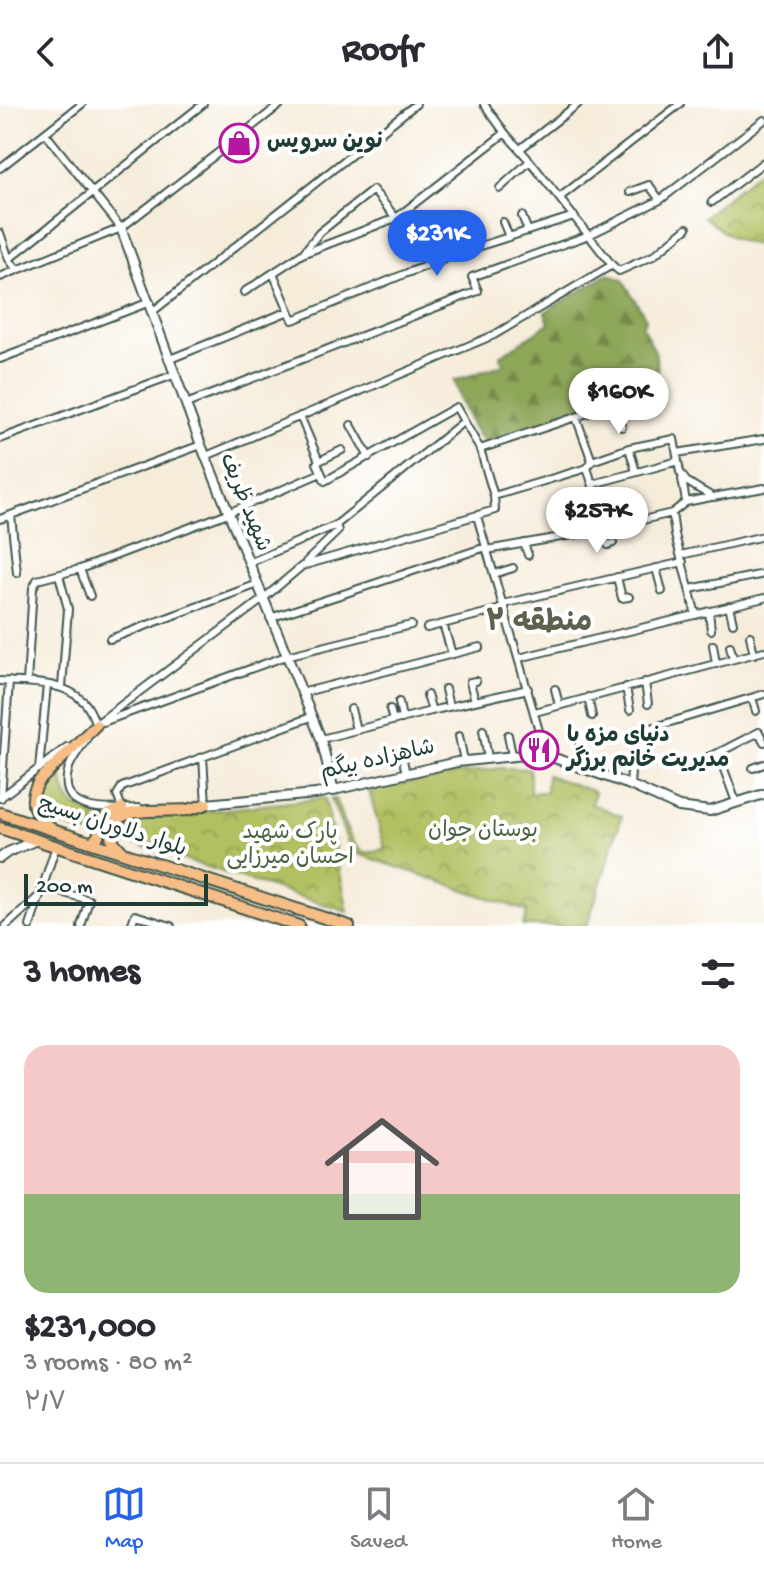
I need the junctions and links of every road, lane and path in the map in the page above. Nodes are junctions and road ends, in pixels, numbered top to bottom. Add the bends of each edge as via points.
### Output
1 (82, 104) edge
2 (203, 104) edge
3 (281, 104) edge
4 (416, 104) edge
5 (484, 104) edge
6 (578, 104) edge
7 (680, 104) edge
8 (764, 120) edge
9 (45, 133) junction
10 (505, 133) junction
11 (520, 149) junction
12 (530, 161) junction
13 (764, 162) edge
14 (0, 168) edge
15 (500, 188) dead end
16 (92, 192) junction
17 (630, 192) dead end
18 (559, 198) junction
19 (660, 200) junction
20 (712, 202) dead end
21 (522, 216) dead end
22 (574, 216) junction
23 (396, 218) junction
24 (503, 222) dead end
25 (121, 228) junction
26 (687, 228) dead end
27 (528, 231) junction
28 (460, 232) dead end
29 (0, 233) edge
30 (589, 235) junction
31 (509, 237) junction
32 (433, 242) dead end
33 (468, 250) junction
34 (302, 254) junction
35 (9, 259) junction
36 (612, 265) junction
37 (17, 270) junction
38 (273, 273) junction
39 (0, 277) edge
40 (244, 292) dead end
41 (151, 307) junction
42 (289, 311) junction
43 (0, 359) edge
44 (170, 359) junction
45 (176, 374) junction
46 (648, 393) dead end
47 (186, 404) junction
48 (616, 404) junction
49 (300, 416) junction
50 (576, 417) junction
51 (463, 422) junction
52 (351, 425) dead end
53 (622, 427) dead end
54 (0, 439) edge
55 (764, 439) edge
56 (201, 445) junction
57 (629, 448) junction
58 (480, 449) junction
59 (342, 450) dead end
60 (677, 453) junction
61 (206, 456) junction
62 (369, 457) junction
63 (319, 461) junction
64 (592, 461) junction
65 (678, 461) junction
66 (587, 468) junction
67 (636, 472) junction
68 (680, 472) junction
69 (321, 473) junction
70 (593, 484) junction
71 (764, 488) edge
72 (494, 496) junction
73 (713, 497) junction
74 (598, 501) dead end
75 (686, 502) junction
76 (228, 513) junction
77 (672, 513) junction
78 (11, 515) junction
79 (477, 516) junction
80 (0, 519) edge
81 (336, 525) junction
82 (600, 530) junction
83 (764, 536) edge
84 (524, 543) junction
85 (613, 543) dead end
86 (487, 548) junction
87 (528, 555) dead end
88 (682, 559) junction
89 (249, 563) junction
90 (302, 566) junction
91 (513, 568) dead end
92 (656, 568) junction
93 (80, 569) junction
94 (17, 573) dead end
95 (494, 574) junction
96 (764, 574) edge
97 (59, 575) junction
98 (617, 577) junction
99 (258, 584) junction
100 (690, 589) junction
101 (662, 591) dead end
102 (90, 596) dead end
103 (629, 597) dead end
104 (764, 598) edge
105 (263, 599) junction
106 (504, 606) junction
107 (729, 606) junction
108 (709, 611) junction
109 (696, 615) junction
110 (270, 618) junction
111 (733, 623) dead end
112 (443, 624) junction
113 (411, 625) dead end
114 (427, 628) dead end
115 (711, 630) dead end
116 (750, 636) dead end
117 (110, 639) dead end
118 (713, 645) dead end
119 (730, 646) dead end
120 (480, 647) dead end
121 (764, 651) edge
122 (452, 654) junction
123 (754, 654) junction
124 (286, 656) junction
125 (519, 658) junction
126 (733, 659) junction
127 (716, 664) junction
128 (0, 681) edge
129 (9, 681) junction
130 (476, 681) dead end
131 (27, 682) junction
132 (645, 682) junction
133 (47, 685) junction
134 (62, 687) junction
135 (626, 687) junction
136 (445, 689) dead end
137 (528, 689) junction
138 (555, 689) dead end
139 (301, 693) junction
140 (764, 694) edge
141 (427, 695) dead end
142 (588, 697) junction
143 (752, 698) junction
144 (475, 701) junction
145 (399, 702) dead end
146 (648, 704) dead end
147 (559, 705) junction
148 (449, 707) junction
149 (351, 709) dead end
150 (390, 709) dead end
151 (630, 710) dead end
152 (432, 711) junction
153 (756, 711) dead end
154 (535, 712) junction
155 (592, 716) dead end
156 (311, 717) junction
157 (402, 719) junction
158 (393, 721) junction
159 (96, 725) junction
160 (747, 727) dead end
161 (762, 729) edge
162 (356, 730) junction
163 (483, 730) dead end
164 (508, 735) dead end
165 (459, 736) dead end
166 (750, 737) junction
167 (321, 739) junction
168 (764, 742) edge
169 (401, 750) dead end
170 (718, 753) junction
171 (512, 755) junction
172 (546, 755) junction
173 (203, 757) junction
174 (488, 758) junction
175 (464, 761) junction
176 (691, 764) dead end
177 (764, 764) edge
178 (753, 768) dead end
179 (39, 769) junction
180 (406, 774) junction
181 (630, 785) junction
182 (334, 791) junction
183 (764, 794) edge
184 (0, 798) edge
185 (736, 802) junction
186 (206, 804) junction
187 (122, 808) junction
188 (0, 813) edge
189 (0, 828) edge
190 (51, 829) junction
191 (37, 840) junction
192 (92, 842) junction
193 (56, 846) junction
194 (126, 853) junction
195 (0, 858) edge
196 (43, 887) junction
197 (41, 895) junction
198 (6, 926) edge
199 (30, 926) edge
200 (81, 926) edge
201 (131, 926) edge
202 (171, 926) edge
203 (299, 926) edge
204 (346, 926) edge

1 - 9 street
2 - 16 street
3 - 25 street
4 - 41 street
5 - 10 street
6 - 11 street
7 - 18 street
8 - 19 street
9 - 14 street
9 - 16 street
10 - 11 street
10 - 23 street
11 - 12 street
12 - 15 street
12 - 18 street
13 - 20 street
16 - 25 street
16 - 35 street
17 - 19 street via 649,185
18 - 22 street
19 - 30 street
21 - 27 street
22 - 27 street
22 - 30 street
23 - 32 street via 403,248
23 - 34 street
23 - 34 street via 373,190 319,233
24 - 31 street
25 - 37 street
25 - 41 street, شهید ظریف
26 - 36 street via 653,256 619,271
27 - 31 street
28 - 33 street
29 - 35 street
30 - 36 street
30 - 47 street via 472,277 478,291
31 - 33 street
33 - 42 street via 293,320
34 - 38 street
35 - 37 street
36 - 49 street via 494,335
37 - 39 street
38 - 40 street
38 - 42 street
41 - 43 street
41 - 44 street, شهید ظریف
42 - 44 street
44 - 45 street, شهید ظریف
45 - 47 street, شهید ظریف
45 - 54 street
46 - 48 street
47 - 56 street, شهید ظریف
48 - 50 street
48 - 53 street
49 - 61 street
49 - 63 street
50 - 58 street
50 - 64 street
51 - 58 street
51 - 62 street via 456,407
51 - 81 street
52 - 62 street
55 - 60 street
56 - 61 street, شهید ظریف
56 - 78 street
57 - 60 street via 674,439
57 - 64 street
57 - 67 street
58 - 72 street
59 - 63 street
60 - 65 street
61 - 76 street, شهید ظریف
62 - 69 street via 325,481
63 - 69 street
64 - 66 street
65 - 67 street
65 - 68 street
66 - 70 street
66 - 72 street
67 - 70 street
68 - 73 street
68 - 75 street
69 - 76 street
70 - 74 street
71 - 73 street
72 - 79 street via 495,510
73 - 75 street
75 - 77 street
76 - 89 street, شهید ظریف
76 - 93 street
77 - 82 street
77 - 88 street
78 - 80 street
78 - 94 street
79 - 86 street
79 - 90 street
81 - 89 street
81 - 90 street via 338,531
82 - 84 street
82 - 85 street via 608,545
83 - 88 street
84 - 86 street
84 - 87 street
86 - 95 street
86 - 110 street
88 - 92 street
88 - 100 street
89 - 99 street, شهید ظریف
90 - 105 street
91 - 95 street
92 - 98 street
92 - 101 street
93 - 97 street
93 - 102 street
95 - 106 street
96 - 100 street
97 - 131 street via 34,583
97 - 134 street via 68,609
98 - 103 street via 622,598
98 - 106 street
99 - 105 street, شهید ظریف
99 - 117 street
100 - 109 street
104 - 107 street
105 - 110 street, شهید ظریف
105 - 159 street
106 - 112 street
106 - 125 street
107 - 108 street
107 - 111 street
108 - 109 street
108 - 115 street
109 - 125 street
110 - 124 street, شهید ظریف
112 - 114 street
112 - 122 street
113 - 124 street
116 - 123 street
118 - 127 street
119 - 126 street
120 - 122 street
121 - 123 street
122 - 139 street
123 - 126 street
124 - 139 street, شهید ظریف
124 - 159 street
125 - 137 street
126 - 127 street
127 - 132 street
128 - 129 street
129 - 131 street
129 - 184 street
130 - 144 street via 470,682
131 - 133 street
132 - 135 street
132 - 146 street
133 - 134 street
133 - 179 street
134 - 159 street via 85,702
135 - 142 street
135 - 151 street
136 - 148 street
137 - 144 street
137 - 154 street
138 - 147 street
139 - 156 street, شهید ظریف
140 - 143 street
141 - 152 street
142 - 147 street
142 - 155 street
143 - 153 street
143 - 181 street via 634,733
144 - 148 street
145 - 157 street
147 - 154 street
148 - 152 street
149 - 162 street
150 - 158 street
152 - 157 street
154 - 172 street
156 - 167 street, شهید ظریف
156 - 173 street
157 - 158 street
158 - 162 street
159 - 179 street
159 - 187 street, شاهزاده بیگم via 68,769 68,790 88,808
159 - 190 main road via 35,788 34,809
160 - 166 street
161 - 166 street
161 - 168 street
162 - 167 street
163 - 174 street
164 - 171 street
165 - 175 street
166 - 170 street
167 - 182 street, شهید ظریف
169 - 180 street
170 - 176 street
170 - 185 street
171 - 172 street, شاهزاده بیگم
171 - 174 street, شاهزاده بیگم
172 - 181 street, شاهزاده بیگم
173 - 186 street
173 - 187 street via 122,787 117,795
174 - 175 street, شاهزاده بیگم
175 - 180 street, شاهزاده بیگم
177 - 178 street
179 - 184 street
180 - 182 street, شاهزاده بیگم
181 - 185 street, شاهزاده بیگم via 679,807 710,811
182 - 186 street, شاهزاده بیگم
183 - 185 street, شاهزاده بیگم
186 - 187 street, شاهزاده بیگم
186 - 194 main road via 122,815 111,836
187 - 192 main road via 106,816
188 - 190 main road, بلوار دلاوران بسیج
189 - 191 main road, بلوار دلاوران بسیج
190 - 192 main road, بلوار دلاوران بسیج
191 - 193 main road, بلوار دلاوران بسیج
191 - 195 street
192 - 194 main road, بلوار دلاوران بسیج
193 - 196 street
193 - 203 main road, بلوار دلاوران بسیج
194 - 204 main road, بلوار دلاوران بسیج
196 - 197 street
196 - 200 street via 89,900
197 - 198 street
197 - 199 street
201 - 202 street via 135,915

